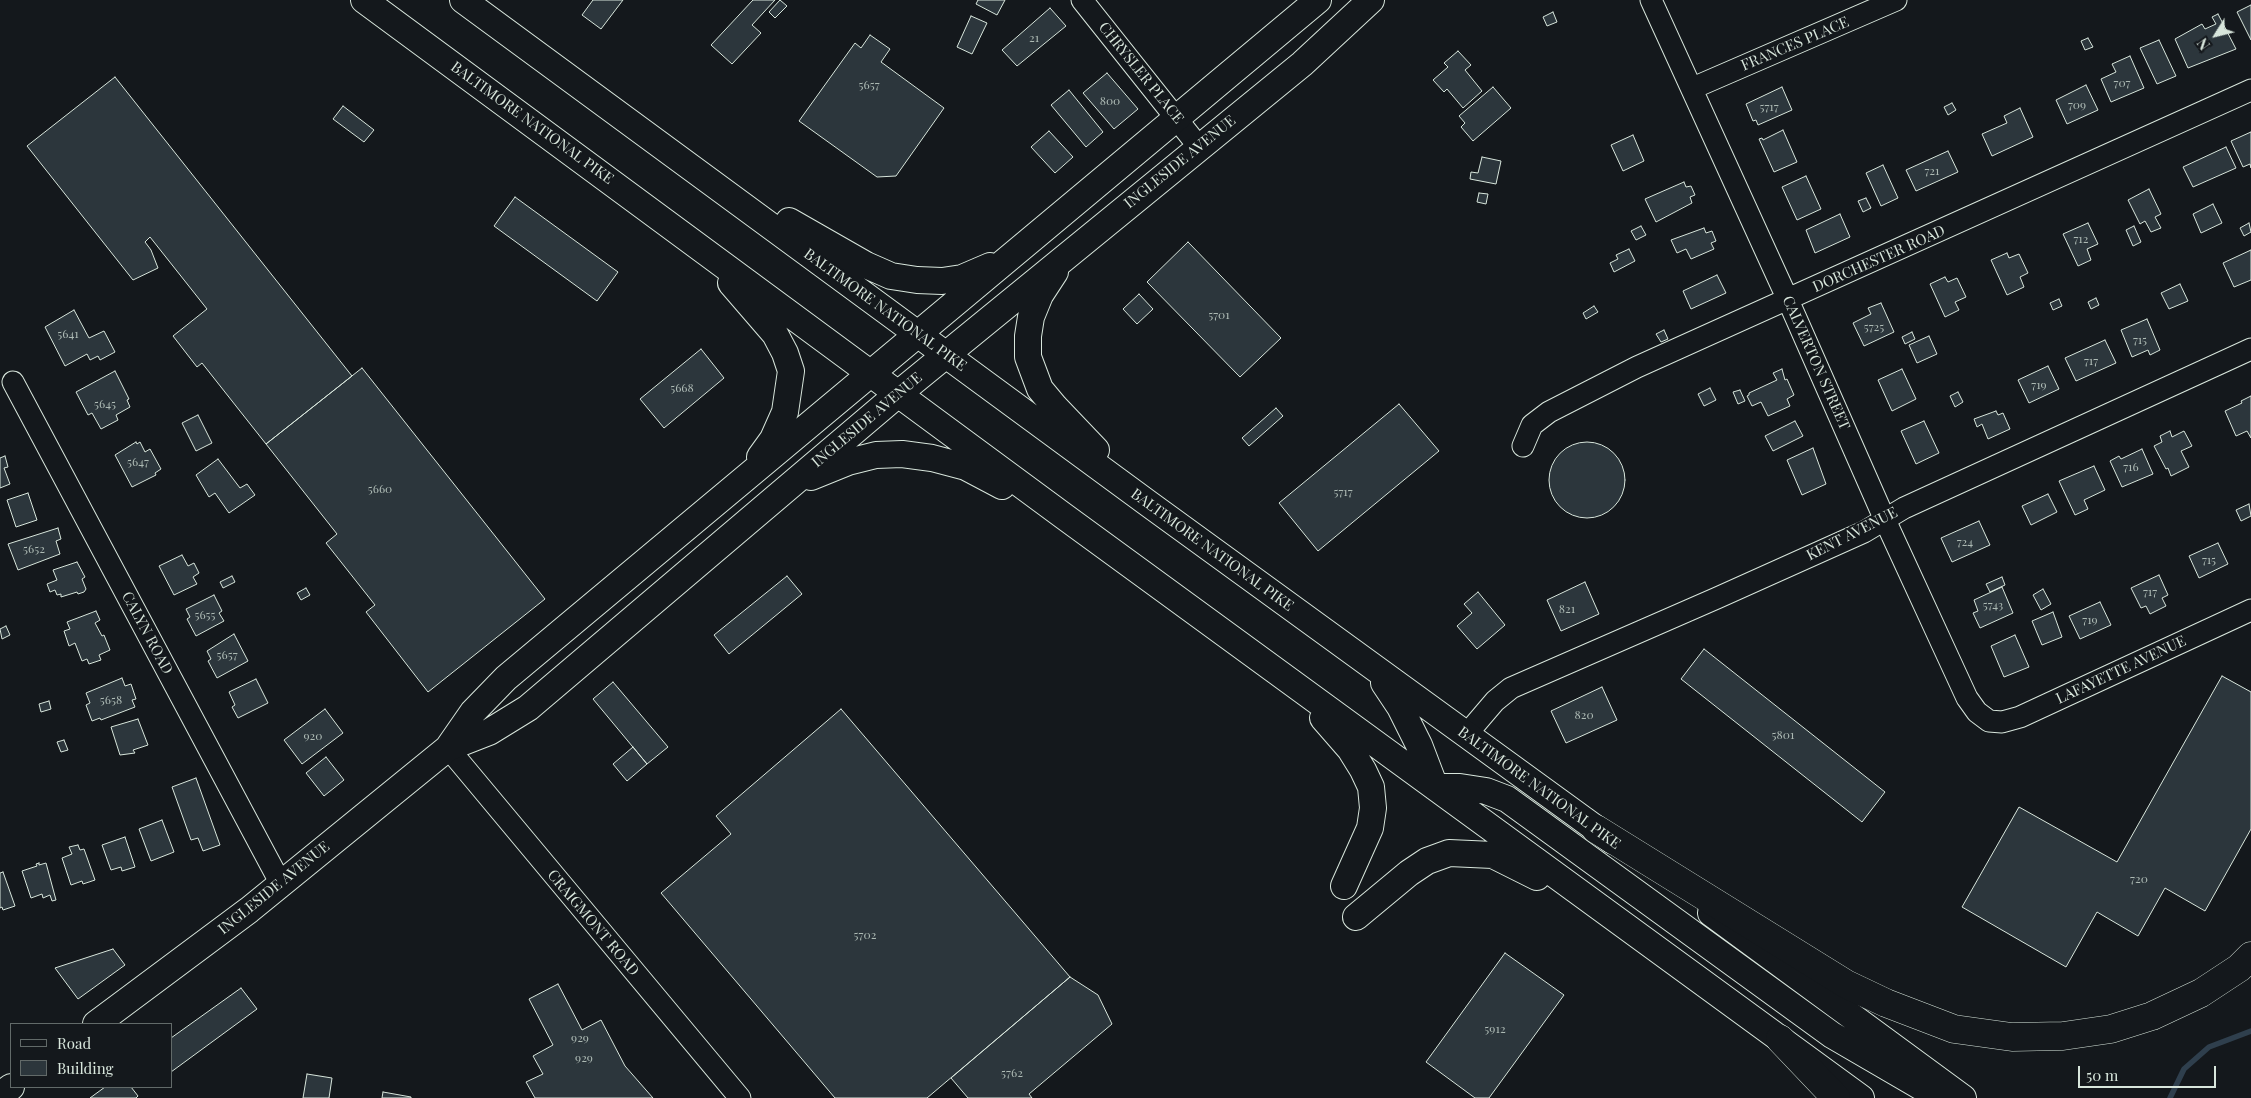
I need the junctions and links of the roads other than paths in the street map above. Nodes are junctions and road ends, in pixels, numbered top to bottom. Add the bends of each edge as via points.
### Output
1 (364, 0) edge
2 (463, 0) edge
3 (1082, 0) edge
4 (1318, 0) edge
5 (1371, 0) edge
6 (1651, 0) edge
7 (1896, 0) edge
8 (1693, 88) junction
9 (2251, 90) edge
10 (1177, 118) junction
11 (1199, 147) junction
12 (685, 163) junction
13 (700, 246) junction
14 (1067, 254) junction
15 (1012, 257) junction
16 (1788, 300) junction
17 (919, 335) junction
18 (2251, 349) edge
19 (945, 355) junction
20 (871, 373) junction
21 (13, 382) dead end
22 (898, 394) junction
23 (1524, 446) dead end
24 (741, 482) junction
25 (789, 486) junction
26 (1149, 504) junction
27 (1065, 517) junction
28 (1885, 520) junction
29 (2251, 610) edge
30 (1373, 667) junction
31 (1289, 680) junction
32 (1989, 721) joint
33 (1466, 736) junction
34 (448, 748) junction
35 (1435, 788) junction
36 (1596, 829) junction
37 (281, 884) junction
38 (1344, 886) dead end
39 (1605, 911) junction
40 (1356, 917) dead end
41 (2251, 956) edge
42 (97, 1023) edge
43 (1780, 1039) junction
44 (740, 1098) edge
45 (1836, 1098) edge
46 (1861, 1098) edge
47 (1943, 1098) edge
48 (1962, 1098) edge

1 - 13 main road, BALTIMORE NATIONAL PIKE
2 - 12 main road, BALTIMORE NATIONAL PIKE
3 - 10 street, CHRYSLER PLACE
4 - 10 main road, INGLESIDE AVENUE
5 - 11 main road, INGLESIDE AVENUE via 1302,64
6 - 8 street, CALVERTON STREET
7 - 8 street, FRANCES PLACE
8 - 16 street, CALVERTON STREET
9 - 16 street, DORCHESTER ROAD
10 - 11 street, CHRYSLER PLACE
10 - 15 main road, INGLESIDE AVENUE
11 - 14 main road, INGLESIDE AVENUE
12 - 15 main road via 891,276 917,280 956,279
12 - 17 main road, BALTIMORE NATIONAL PIKE
13 - 20 main road, BALTIMORE NATIONAL PIKE
13 - 24 main road via 775,334 791,371 785,412 773,439
14 - 19 main road, INGLESIDE AVENUE
14 - 26 main road via 1040,295 1030,317 1028,357 1033,374 1055,407
15 - 17 main road, INGLESIDE AVENUE
16 - 23 street, DORCHESTER ROAD via 1637,367 1549,412 1532,425
16 - 28 street, CALVERTON STREET
17 - 19 main road, BALTIMORE NATIONAL PIKE
17 - 20 main road, INGLESIDE AVENUE
18 - 28 street, KENT AVENUE via 1904,508
19 - 22 main road, INGLESIDE AVENUE
19 - 26 main road, BALTIMORE NATIONAL PIKE
20 - 22 main road, BALTIMORE NATIONAL PIKE
20 - 24 main road, INGLESIDE AVENUE
21 - 37 street, CALYN ROAD
22 - 25 main road, INGLESIDE AVENUE
22 - 27 main road, BALTIMORE NATIONAL PIKE
24 - 34 main road, INGLESIDE AVENUE via 506,678 473,712
25 - 27 main road via 848,462 876,455 902,454 966,467
25 - 34 main road, INGLESIDE AVENUE via 528,708 489,732
26 - 30 main road, BALTIMORE NATIONAL PIKE
27 - 31 main road, BALTIMORE NATIONAL PIKE
28 - 32 street, CALVERTON STREET via 1967,698
28 - 33 street, KENT AVENUE via 1511,688 1495,701
29 - 32 street, LAFAYETTE AVENUE via 2020,717 2002,722
30 - 33 main road, BALTIMORE NATIONAL PIKE
30 - 35 main road via 1400,707
31 - 35 main road, BALTIMORE NATIONAL PIKE
31 - 38 main road via 1350,749 1371,787 1374,808 1370,828
33 - 36 main road, BALTIMORE NATIONAL PIKE
34 - 37 main road, INGLESIDE AVENUE
34 - 44 street, CRAIGMONT ROAD
35 - 39 main road, BALTIMORE NATIONAL PIKE
35 - 47 main road via 1460,787 1486,791 1507,799 1832,1035
36 - 41 highway via 1846,984 1954,1029 2012,1037 2064,1036 2111,1029 2152,1016 2201,993 2239,968
36 - 48 main road, BALTIMORE NATIONAL PIKE
37 - 42 main road, INGLESIDE AVENUE
39 - 40 main road via 1493,855 1448,853 1408,874
39 - 43 main road, BALTIMORE NATIONAL PIKE
43 - 45 highway
43 - 46 main road, BALTIMORE NATIONAL PIKE

